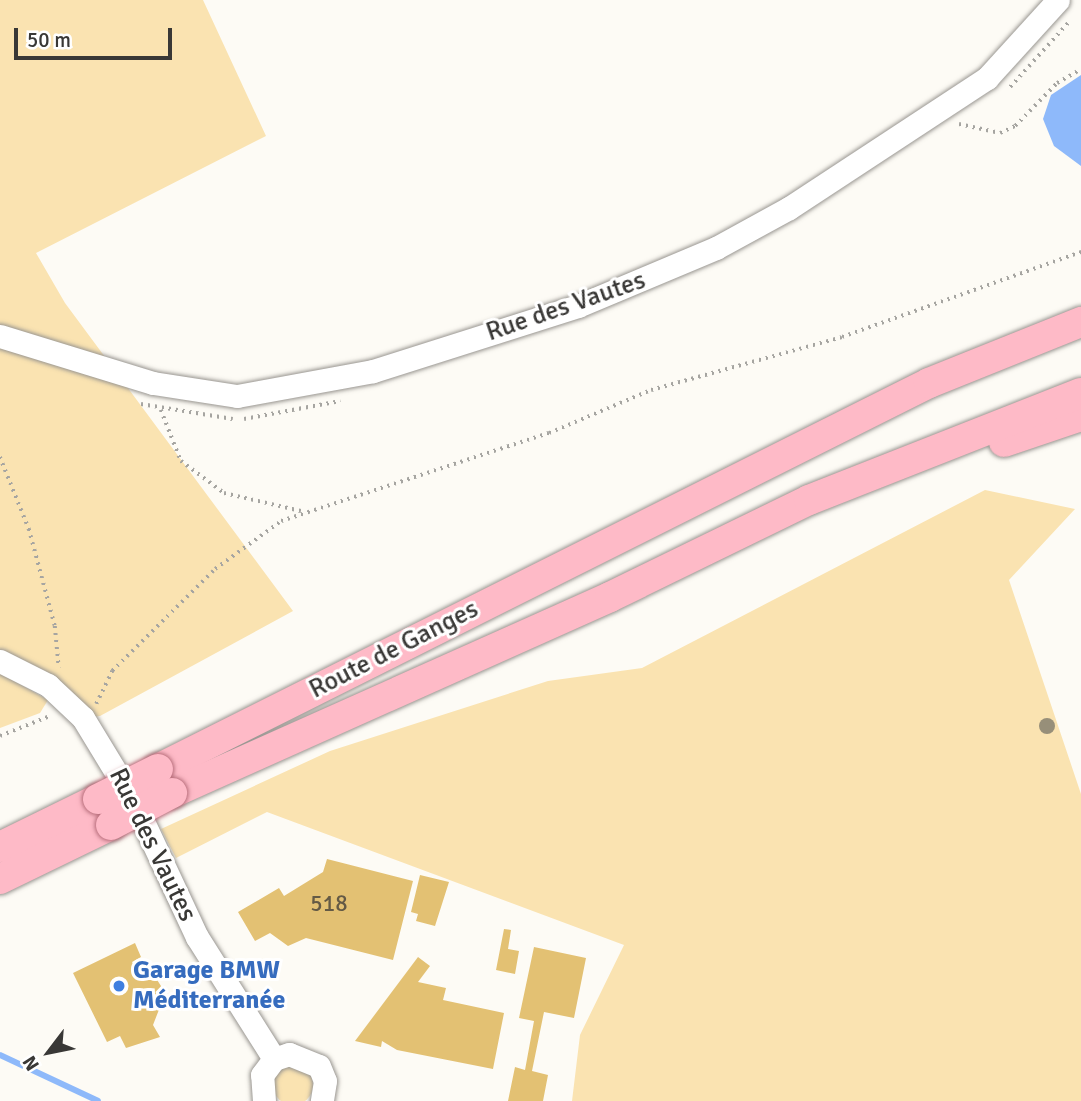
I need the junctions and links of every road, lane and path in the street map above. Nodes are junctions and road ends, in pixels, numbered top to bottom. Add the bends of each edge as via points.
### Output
1 (1058, 0) edge
2 (1081, 69) edge
3 (957, 124) dead end
4 (1081, 252) edge
5 (1081, 322) edge
6 (0, 336) edge
7 (1081, 393) edge
8 (161, 409) dead end
9 (1081, 416) edge
10 (0, 457) edge
11 (809, 500) junction
12 (303, 511) junction
13 (0, 661) edge
14 (48, 685) junction
15 (76, 711) junction
16 (0, 736) edge
17 (165, 781) junction
18 (104, 812) junction
19 (0, 847) edge
20 (0, 879) edge
21 (274, 1059) junction
22 (264, 1101) edge
23 (322, 1101) edge

1 - 6 street, Rue des Vautes via 987,78 777,215 627,288 373,372 237,396 153,383
2 - 3 path via 1056,83 1034,113 1000,133
4 - 12 path via 842,337 651,390 549,433
5 - 17 main road, Route de Ganges via 929,383 789,452
7 - 11 main road
8 - 12 path via 181,461 224,493
9 - 11 main road
10 - 14 path via 29,529 55,626 62,663
11 - 17 main road via 610,597
12 - 15 path via 215,569
13 - 14 street, Rue des Vautes
14 - 15 street, Rue des Vautes
15 - 16 path
15 - 21 street, Rue des Vautes via 134,802 197,937
17 - 18 main road, bridge
18 - 19 main road
18 - 20 main road
21 - 22 street via 262,1075
21 - 23 street via 298,1054 313,1060 325,1081

